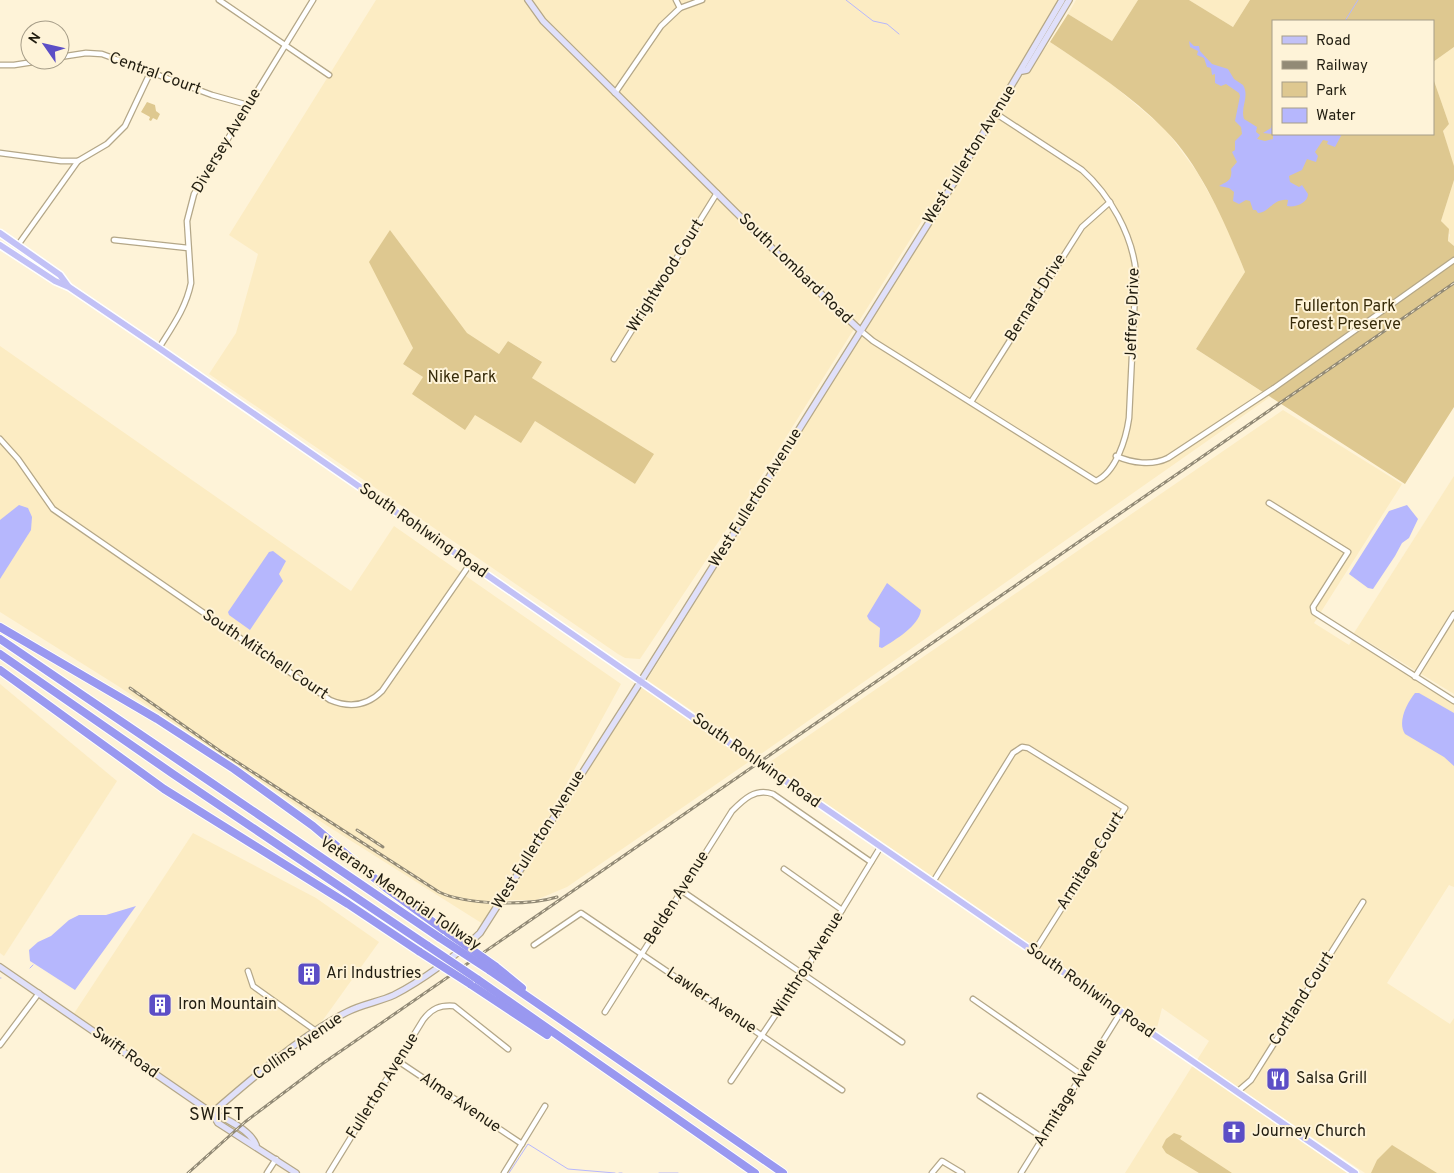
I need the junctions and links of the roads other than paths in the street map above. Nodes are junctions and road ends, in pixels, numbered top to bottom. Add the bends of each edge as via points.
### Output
1 (219, 0) edge
2 (313, 0) edge
3 (528, 0) edge
4 (676, 0) edge
5 (702, 0) edge
6 (1062, 0) edge
7 (1069, 0) edge
8 (680, 8) junction
9 (284, 45) junction
10 (70, 55) edge
11 (0, 64) edge
12 (20, 64) edge
13 (151, 71) junction
14 (1022, 71) junction
15 (329, 75) dead end
16 (615, 93) junction
17 (248, 105) junction
18 (995, 113) junction
19 (0, 153) edge
20 (78, 161) junction
21 (717, 193) junction
22 (1110, 202) junction
23 (1, 236) edge
24 (114, 240) dead end
25 (0, 245) edge
26 (18, 245) junction
27 (188, 248) junction
28 (1454, 260) edge
29 (69, 287) junction
30 (861, 331) junction
31 (159, 348) junction
32 (614, 359) dead end
33 (971, 402) junction
34 (0, 439) edge
35 (1116, 456) junction
36 (1105, 477) joint
37 (1269, 503) dead end
38 (470, 564) junction
39 (1454, 614) edge
40 (0, 627) edge
41 (0, 639) edge
42 (0, 654) edge
43 (0, 670) edge
44 (1415, 677) junction
45 (641, 681) junction
46 (1454, 701) edge
47 (882, 846) junction
48 (871, 862) junction
49 (784, 869) dead end
50 (933, 882) junction
51 (682, 891) junction
52 (1363, 902) dead end
53 (842, 910) junction
54 (487, 923) joint
55 (534, 945) dead end
56 (1034, 952) junction
57 (642, 954) junction
58 (0, 967) edge
59 (492, 968) junction
60 (248, 971) dead end
61 (803, 974) junction
62 (38, 993) junction
63 (973, 999) dead end
64 (605, 1012) dead end
65 (1122, 1012) junction
66 (316, 1031) junction
67 (762, 1036) junction
68 (902, 1042) dead end
69 (0, 1044) edge
70 (508, 1049) dead end
71 (588, 1058) junction
72 (398, 1061) junction
73 (1082, 1075) junction
74 (731, 1081) dead end
75 (842, 1090) dead end
76 (1237, 1092) junction
77 (980, 1096) dead end
78 (545, 1106) dead end
79 (212, 1113) junction
80 (1043, 1138) junction
81 (522, 1144) junction
82 (276, 1159) junction
83 (267, 1173) edge
84 (296, 1173) edge
85 (329, 1173) edge
86 (504, 1173) edge
87 (755, 1173) edge
88 (783, 1173) edge
89 (932, 1173) edge
90 (962, 1173) edge
91 (1020, 1173) edge
92 (1355, 1173) edge

1 - 9 street
2 - 9 street, Diversey Avenue
3 - 16 street, South Lombard Road via 542,21
4 - 8 street
5 - 8 street
6 - 14 street, West Fullerton Avenue
7 - 14 street, West Fullerton Avenue via 1027,70
8 - 16 street via 661,26
9 - 15 street
9 - 17 street, Diversey Avenue
10 - 13 street, Central Court via 102,54
11 - 12 street
13 - 17 street, Central Court
13 - 20 street via 124,126 107,144
14 - 18 street, West Fullerton Avenue
16 - 21 street, South Lombard Road
17 - 27 street, Diversey Avenue via 194,194 187,221
18 - 22 street, Jeffrey Drive via 1082,170
18 - 30 street, West Fullerton Avenue
19 - 20 street
20 - 26 street
21 - 30 street, South Lombard Road
21 - 32 street, Wrightwood Court
22 - 33 street, Bernard Drive via 1082,227
22 - 35 street, Jeffrey Drive via 1132,250 1136,272 1129,418 1125,439
23 - 26 main road
24 - 27 street
25 - 29 main road
26 - 29 main road via 60,274
27 - 31 street, Diversey Avenue via 190,283 187,299
28 - 35 street via 1274,388 1168,458 1142,463
29 - 31 main road, South Rohlwing Road
30 - 33 street, South Lombard Road
30 - 45 street, West Fullerton Avenue
31 - 38 main road, South Rohlwing Road
33 - 36 street, South Lombard Road via 1096,481
34 - 38 street, South Mitchell Court via 18,459 48,504 330,700 346,705 369,701 386,687
35 - 36 street, Jeffrey Drive
37 - 44 street via 1348,552 1313,608 1318,616
38 - 45 main road, South Rohlwing Road
39 - 44 street
40 - 59 highway, bridge via 157,719 228,765 313,826 386,888
41 - 59 highway, Veterans Memorial Tollway, bridge via 440,938
42 - 71 highway, Veterans Memorial Tollway, bridge
43 - 71 highway, bridge via 164,790 348,904 535,1028
44 - 46 street
45 - 47 main road, South Rohlwing Road, bridge
45 - 54 street, West Fullerton Avenue
47 - 48 street, Winthrop Avenue
47 - 50 main road, South Rohlwing Road
48 - 51 street, Belden Avenue via 773,794 759,791 732,811
48 - 53 street, Winthrop Avenue
49 - 53 street
50 - 56 main road, South Rohlwing Road
50 - 56 street, Armitage Court via 1013,753 1022,746 1126,808
51 - 57 street, Belden Avenue
51 - 61 street
52 - 76 street, Cortland Court via 1251,1080
53 - 61 street, Winthrop Avenue
54 - 66 street, Collins Avenue via 472,941 399,992 347,1012
55 - 57 street, Lawler Avenue via 581,912
56 - 65 main road, South Rohlwing Road
57 - 64 street, Belden Avenue
57 - 67 street, Lawler Avenue
58 - 62 street, Swift Road
59 - 88 highway, Veterans Memorial Tollway via 550,1012
60 - 66 street via 253,986
61 - 67 street, Winthrop Avenue
61 - 68 street
62 - 69 street
62 - 79 street, Swift Road
63 - 73 street
65 - 73 street, Armitage Avenue
65 - 76 main road, South Rohlwing Road
66 - 79 street, Collins Avenue
67 - 74 street, Winthrop Avenue
67 - 75 street, Lawler Avenue
70 - 72 street, Fullerton Avenue via 454,1006 443,1005 427,1015
71 - 87 highway, Veterans Memorial Tollway
72 - 81 street, Alma Avenue
72 - 85 street, Fullerton Avenue
73 - 80 street, Armitage Avenue
76 - 92 main road, South Rohlwing Road
77 - 80 street
78 - 81 street
79 - 82 street, Swift Road via 218,1123
80 - 91 street, Armitage Avenue
81 - 86 street
82 - 83 street
82 - 84 street, Swift Road
89 - 90 street via 942,1161

